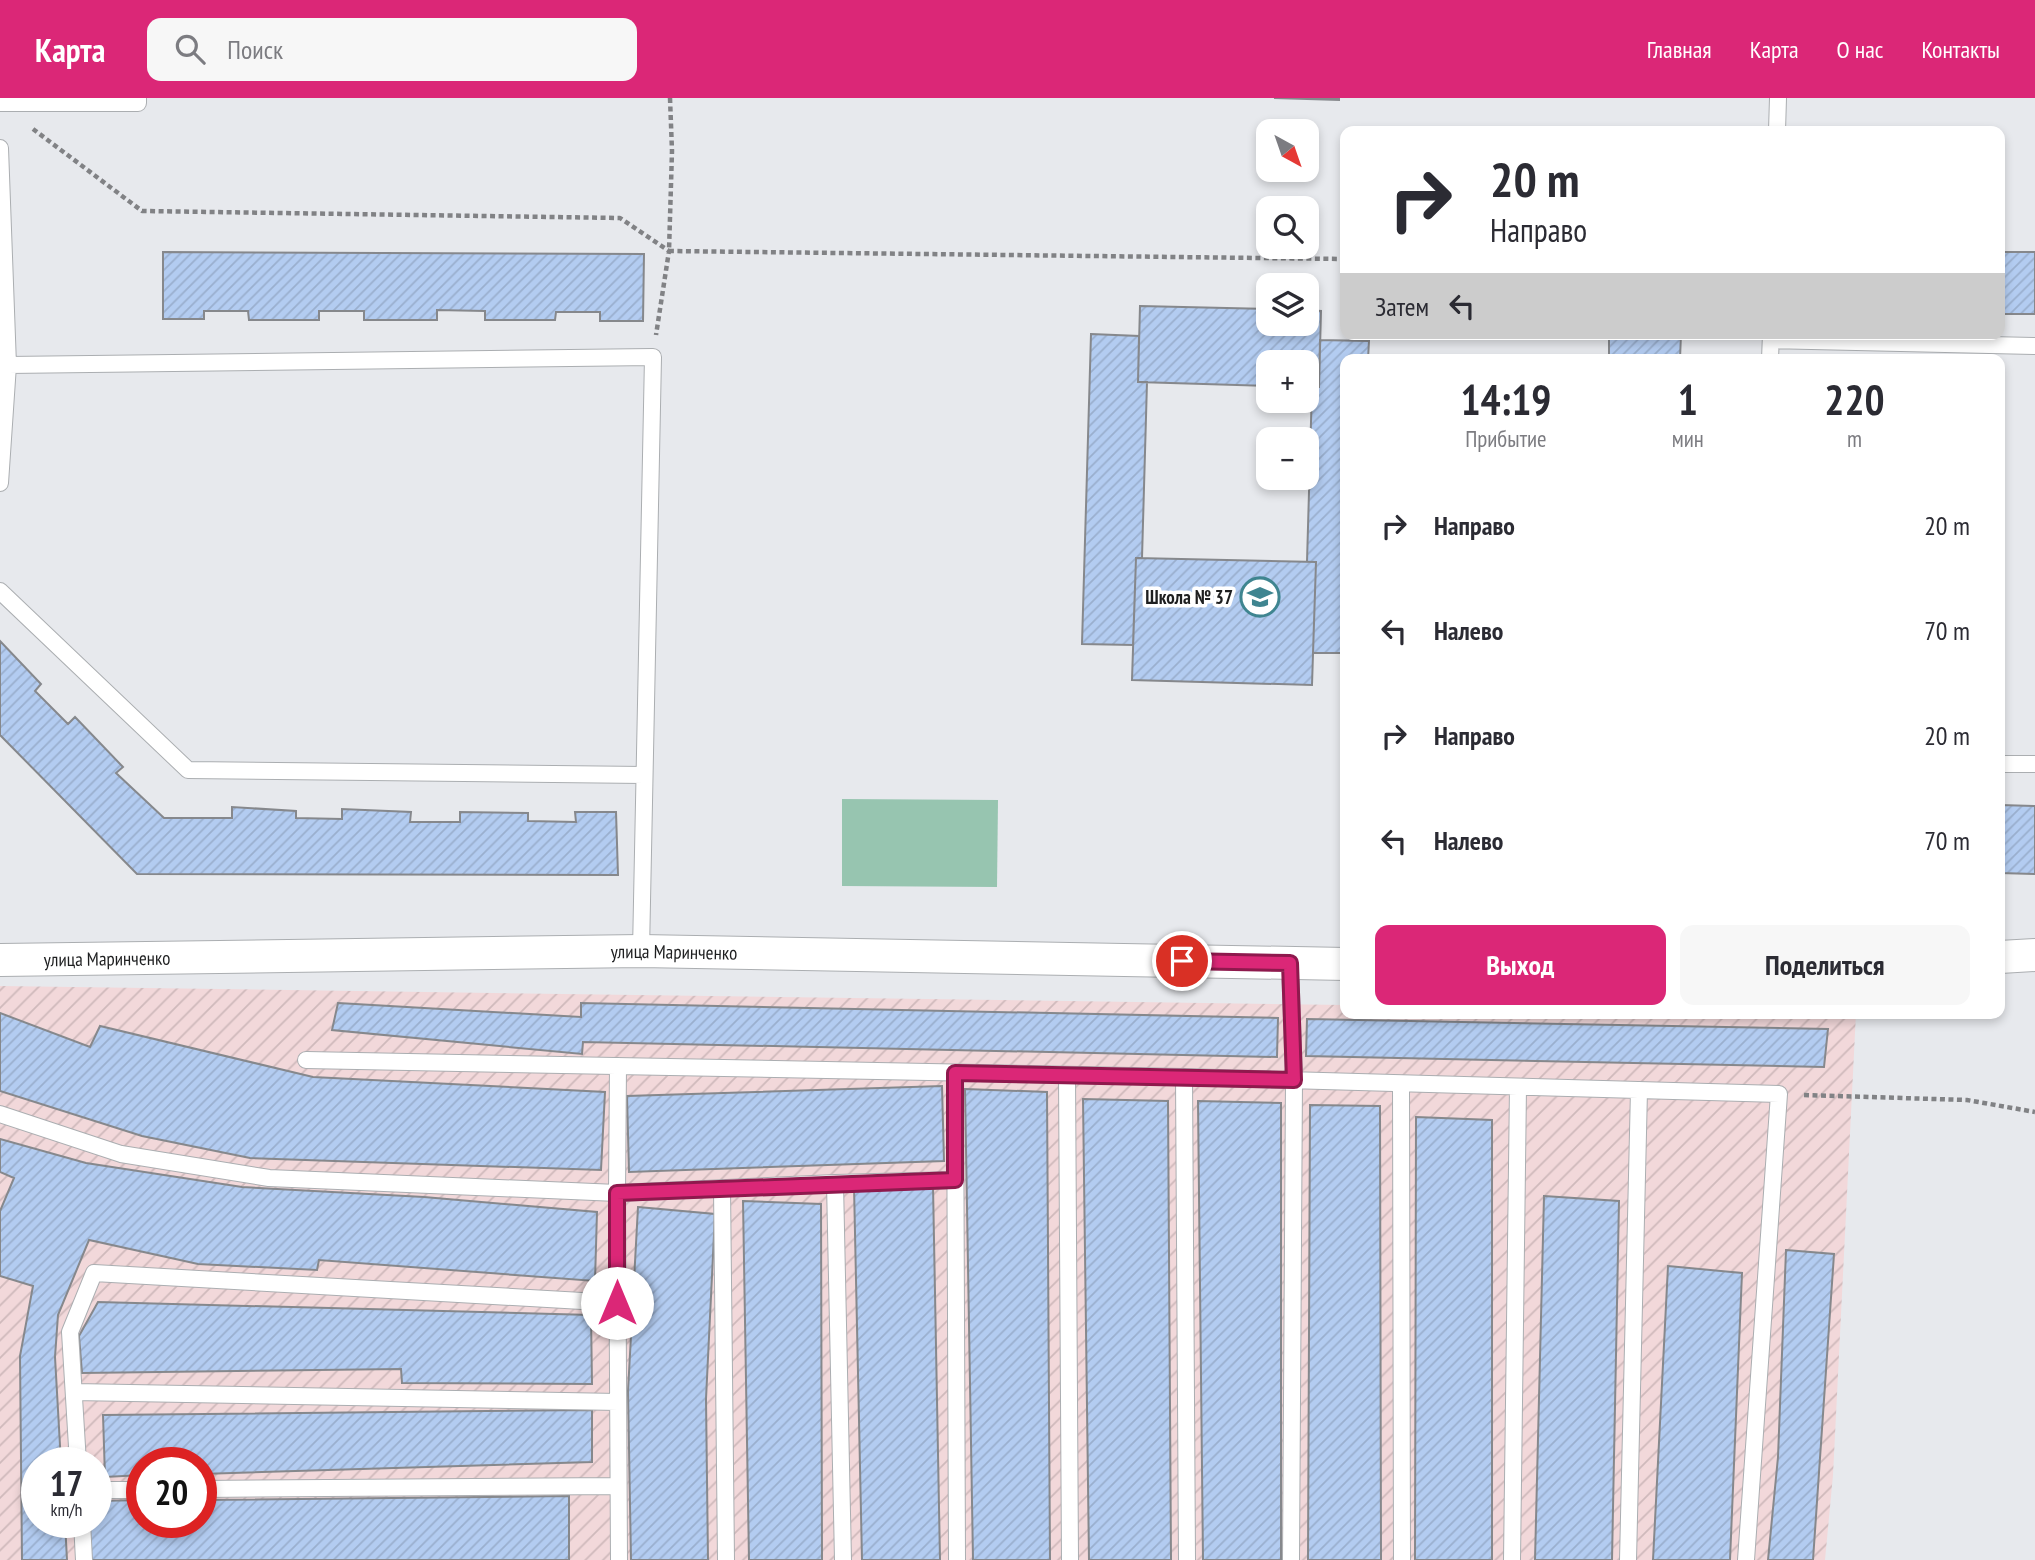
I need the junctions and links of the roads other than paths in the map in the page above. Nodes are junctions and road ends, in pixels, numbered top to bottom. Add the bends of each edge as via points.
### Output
1 (138, 98) edge
2 (1778, 98) edge
3 (0, 103) edge
4 (1777, 126) edge
5 (0, 148) edge
6 (1859, 340) edge
7 (2035, 346) edge
8 (8, 365) junction
9 (0, 483) edge
10 (0, 591) edge
11 (2005, 764) edge
12 (2035, 764) edge
13 (644, 775) junction
14 (641, 951) junction
15 (2035, 955) edge
16 (2005, 957) edge
17 (0, 960) edge
18 (1290, 963) junction
19 (1340, 964) edge
20 (306, 1060) dead end
21 (618, 1066) junction
22 (955, 1073) junction
23 (1067, 1075) junction
24 (1184, 1077) junction
25 (1294, 1080) junction
26 (1401, 1084) junction
27 (1518, 1087) junction
28 (1639, 1090) junction
29 (0, 1114) edge
30 (955, 1180) junction
31 (835, 1183) junction
32 (722, 1188) junction
33 (617, 1193) junction
34 (617, 1303) junction
35 (74, 1392) junction
36 (618, 1402) junction
37 (77, 1447) edge
38 (618, 1486) junction
39 (217, 1489) edge
40 (83, 1538) edge
41 (84, 1560) edge
42 (619, 1560) edge
43 (726, 1560) edge
44 (843, 1560) edge
45 (957, 1560) edge
46 (1070, 1560) edge
47 (1188, 1560) edge
48 (1291, 1560) edge
49 (1402, 1560) edge
50 (1512, 1560) edge
51 (1628, 1560) edge
52 (1746, 1560) edge

1 - 3 lane via 138,103
2 - 4 lane
5 - 8 lane
6 - 7 lane
8 - 9 lane
8 - 13 lane via 653,357
10 - 13 lane via 188,770
11 - 12 lane
13 - 14 lane
14 - 17 street, улица Маринченко
14 - 18 street, улица Маринченко
15 - 16 street
18 - 19 street, улица Маринченко
18 - 25 lane
20 - 21 lane
21 - 22 lane
21 - 33 lane
22 - 23 lane
22 - 30 lane
23 - 24 lane
23 - 46 lane
24 - 25 lane
24 - 47 lane
25 - 26 lane
25 - 48 lane
26 - 27 lane
26 - 49 lane
27 - 28 lane
27 - 50 lane
28 - 51 lane
28 - 52 lane via 1779,1094
29 - 33 lane via 121,1154 269,1178
30 - 31 lane
30 - 45 lane
31 - 32 lane
31 - 44 lane
32 - 33 lane
32 - 43 lane
33 - 34 lane
34 - 35 lane via 94,1273 70,1332
34 - 36 lane
35 - 36 lane
35 - 37 lane
36 - 38 lane
38 - 39 lane
38 - 42 lane
40 - 41 lane

